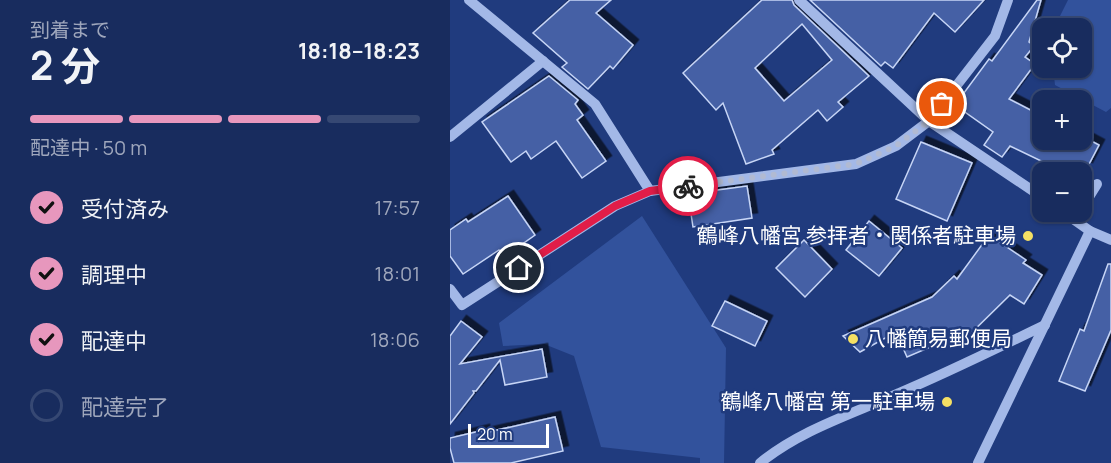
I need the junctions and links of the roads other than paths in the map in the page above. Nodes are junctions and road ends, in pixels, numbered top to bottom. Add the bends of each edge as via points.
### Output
1 (469, 0) edge
2 (799, 0) edge
3 (1008, 0) edge
4 (543, 61) junction
5 (929, 121) junction
6 (450, 137) edge
7 (1097, 184) dead end
8 (1032, 190) edge
9 (650, 191) junction
10 (1092, 192) edge
11 (1083, 222) edge
12 (1090, 231) junction
13 (1111, 240) edge
14 (450, 289) edge
15 (1045, 325) junction
16 (760, 463) edge
17 (978, 463) edge

1 - 4 street
2 - 5 street
3 - 5 street via 995,36
4 - 6 street
4 - 9 street via 595,104
5 - 8 street
5 - 9 street via 896,146 856,164
7 - 10 street
9 - 14 street via 615,206 462,305
11 - 12 street
12 - 13 street
12 - 15 street
15 - 16 street via 801,436
15 - 17 street

